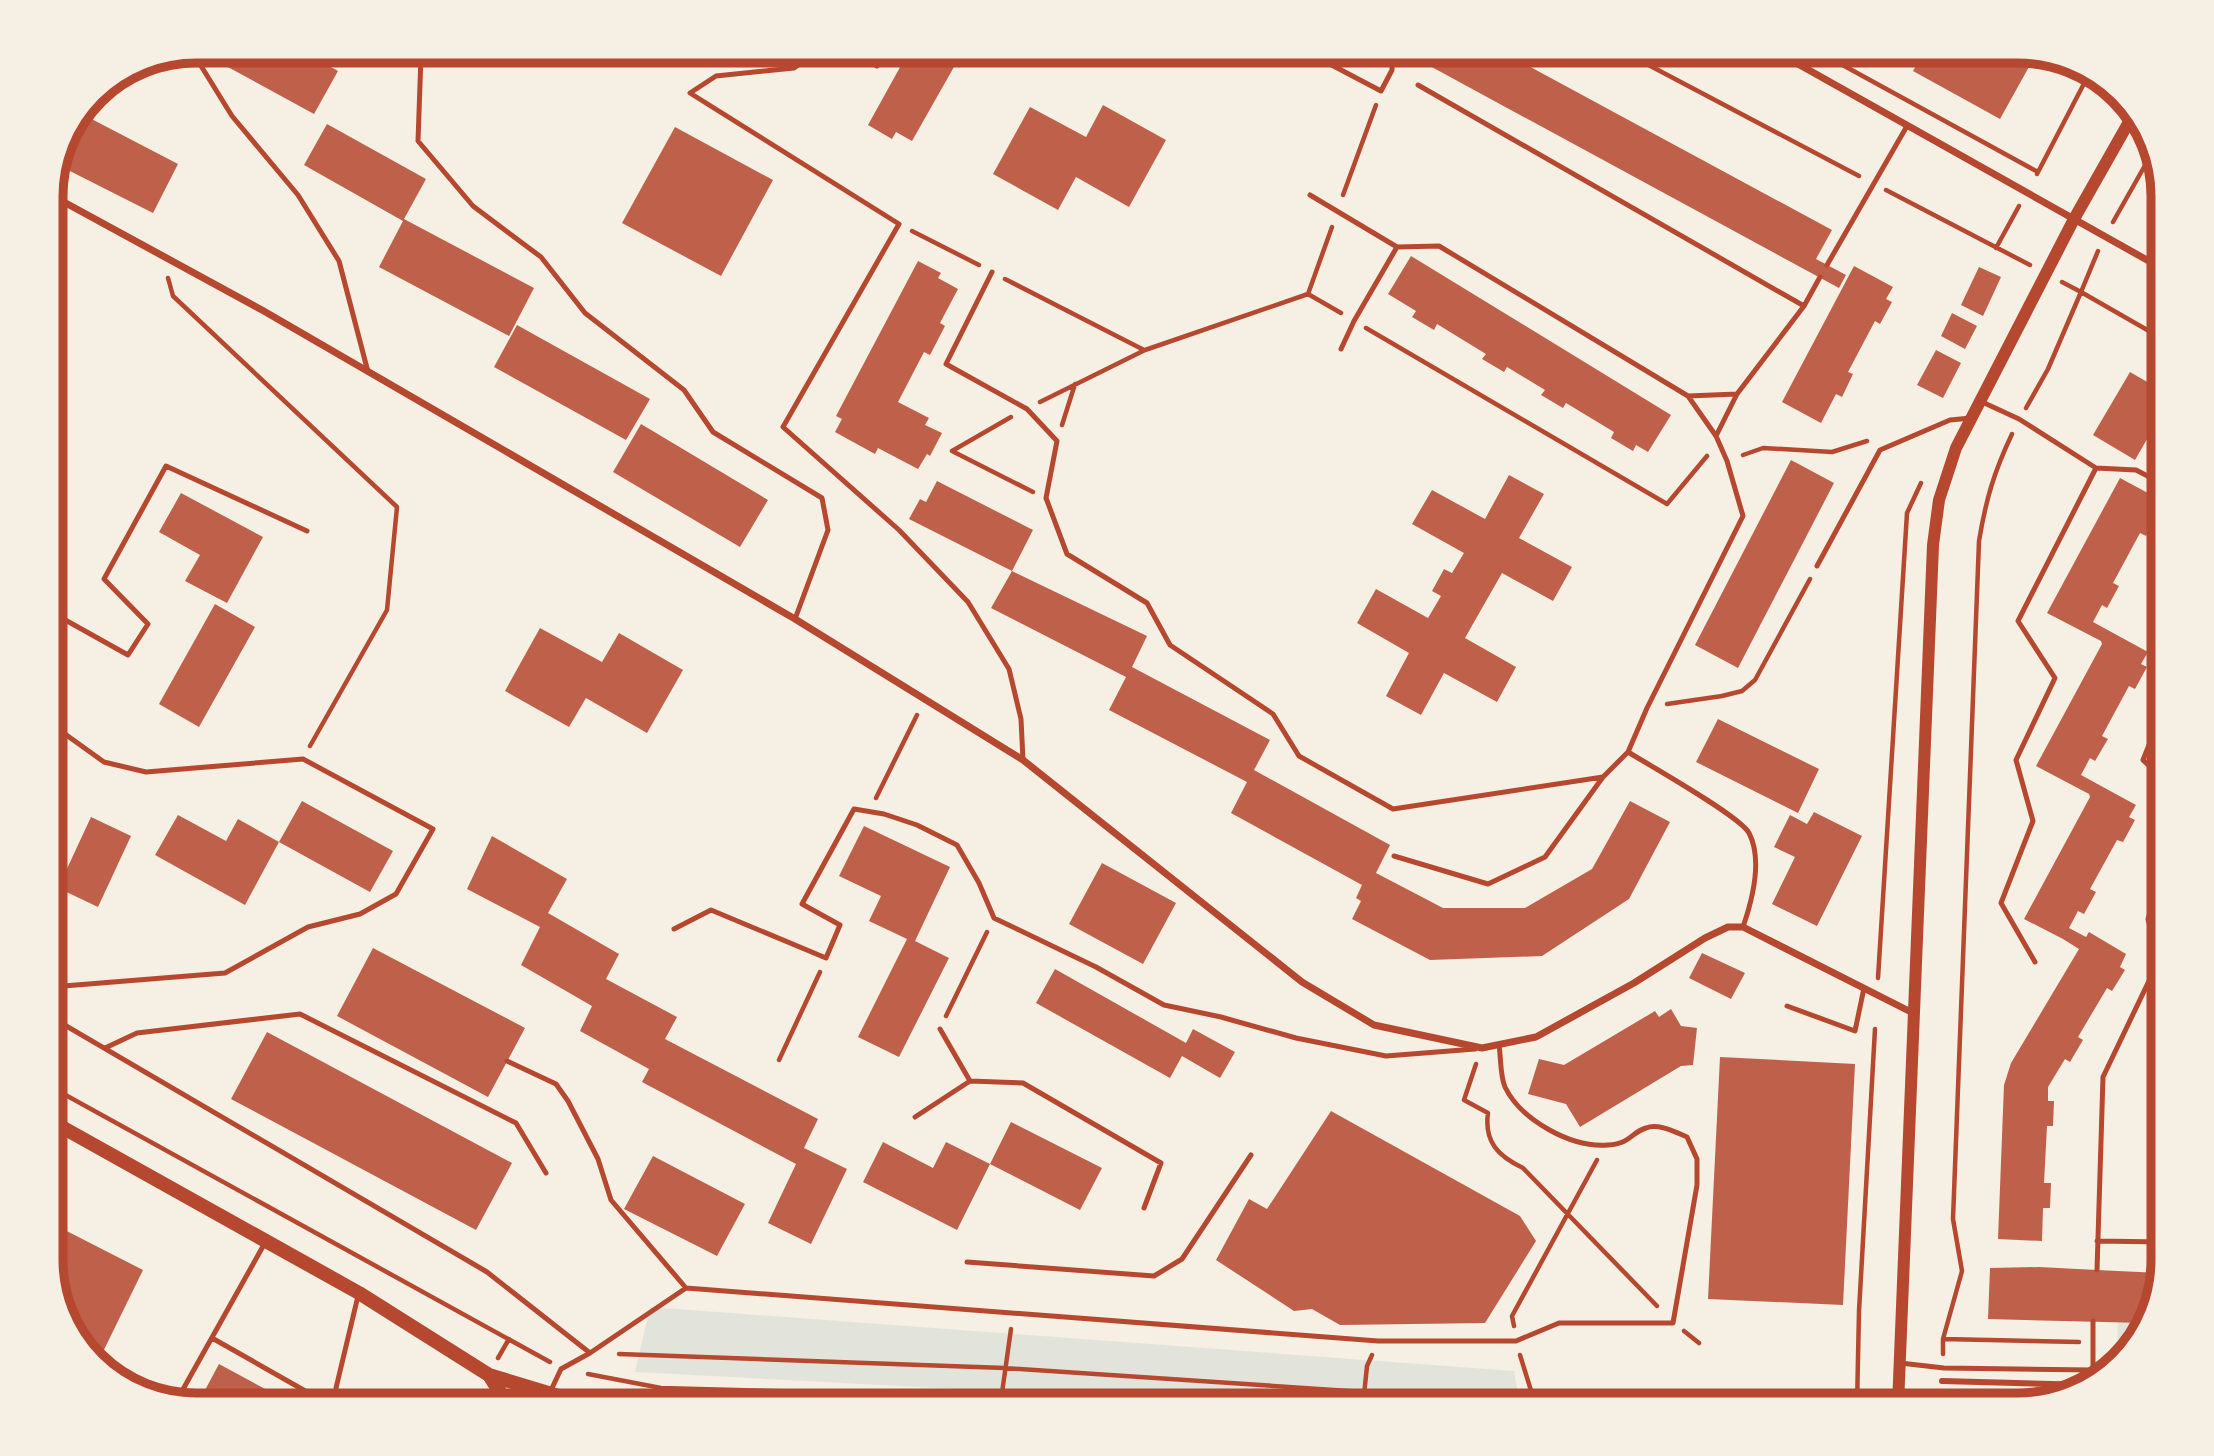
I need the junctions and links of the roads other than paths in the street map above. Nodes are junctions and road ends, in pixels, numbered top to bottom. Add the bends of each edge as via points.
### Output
1 (199, 63) edge
2 (421, 63) edge
3 (801, 63) edge
4 (1327, 63) edge
5 (1392, 63) edge
6 (1796, 63) edge
7 (1418, 85) dead end
8 (2129, 122) edge
9 (1906, 126) junction
10 (1310, 195) dead end
11 (63, 202) edge
12 (2074, 219) junction
13 (1397, 247) junction
14 (2151, 262) edge
15 (1827, 265) dead end
16 (992, 272) road end
17 (1820, 277) dead end
18 (1804, 306) junction
19 (1341, 349) dead end
20 (368, 372) junction
21 (1737, 394) junction
22 (1688, 396) junction
23 (1980, 401) junction
24 (1971, 418) junction
25 (1716, 436) junction
26 (2096, 468) junction
27 (2151, 478) edge
28 (307, 531) dead end
29 (1817, 566) dead end
30 (63, 619) edge
31 (795, 619) junction
32 (63, 733) edge
33 (2151, 740) edge
34 (1628, 752) junction
35 (1023, 760) junction
36 (2151, 768) edge
37 (1603, 777) junction
38 (1394, 856) dead end
39 (2151, 907) edge
40 (1743, 927) junction
41 (674, 929) dead end
42 (2151, 935) edge
43 (2035, 962) dead end
44 (2151, 977) edge
45 (63, 986) edge
46 (1864, 988) junction
47 (1787, 1006) dead end
48 (1913, 1013) junction
49 (63, 1024) edge
50 (940, 1029) road end
51 (1499, 1045) junction
52 (105, 1048) junction
53 (1482, 1048) junction
54 (507, 1061) dead end
55 (970, 1081) junction
56 (915, 1117) dead end
57 (63, 1128) edge
58 (1251, 1155) dead end
59 (546, 1173) dead end
60 (1144, 1208) dead end
61 (266, 1241) junction
62 (2097, 1241) junction
63 (2151, 1242) edge
64 (967, 1262) dead end
65 (2097, 1270) dead end
66 (686, 1288) junction
67 (359, 1293) junction
68 (2093, 1321) dead end
69 (212, 1338) junction
70 (590, 1353) junction
71 (1899, 1363) junction
72 (2092, 1370) edge
73 (2093, 1370) edge
74 (489, 1376) junction
75 (1942, 1381) dead end
76 (2065, 1384) edge
77 (181, 1392) edge
78 (309, 1393) edge
79 (337, 1393) edge
80 (500, 1393) edge
81 (532, 1393) edge
82 (550, 1393) edge
83 (1898, 1393) edge

1 - 20 lane via 232,116 298,195 339,261
2 - 31 lane via 418,141 473,206 541,257 584,313 684,390 713,432 822,498 828,530
3 - 35 lane via 794,68 716,76 690,93 899,224 783,427 899,530 968,602 1009,669 1021,719
4 - 5 lane via 1381,91
6 - 9 street
7 - 18 lane
8 - 12 street
9 - 12 street
9 - 15 lane
10 - 13 lane
11 - 20 street
12 - 14 street
12 - 23 street
13 - 19 lane
13 - 22 lane via 1439,246
16 - 37 lane via 946,364 1027,409 1057,441 1046,498 1067,554 1147,603 1170,645 1273,714 1299,756 1393,809
17 - 18 lane
18 - 21 lane
20 - 31 street
21 - 22 lane
21 - 25 lane
22 - 25 lane
23 - 24 street
23 - 26 lane via 2020,419
24 - 29 lane via 1950,420 1880,450
24 - 48 street via 1946,472 1933,545
25 - 34 lane via 1743,516
26 - 27 lane via 2136,470
26 - 43 lane via 2018,621 2055,678 2015,760 2033,821 2001,903
28 - 30 lane via 166,467 104,579 148,624 128,655
31 - 35 street
32 - 45 lane via 104,762 146,772 303,759 433,829 396,894 360,914 308,927 225,973
33 - 36 lane via 2143,760
34 - 37 lane
34 - 40 lane via 1732,817 1748,832 1755,860 1754,894
35 - 53 street via 1302,982 1374,1025
37 - 38 lane via 1545,857 1489,884
39 - 42 lane via 2147,919
40 - 46 street
40 - 51 street via 1728,927 1705,938 1536,1037
41 - 53 lane via 711,910 826,958 841,925 802,904 854,808 918,825 957,845 994,918 1164,1005 1386,1056
44 - 62 lane via 2104,1077
46 - 47 lane via 1855,1031
46 - 48 street
48 - 71 street
49 - 52 lane
50 - 55 lane
51 - 53 street
51 - 66 lane via 1505,1086 1542,1127 1569,1140 1605,1146 1626,1142 1646,1127 1687,1136 1697,1159 1697,1185 1673,1323 1559,1323 1516,1341 1378,1341
52 - 59 lane via 137,1033 300,1014 516,1123
52 - 70 lane via 487,1272
54 - 66 lane via 556,1084 598,1159 611,1200
55 - 56 lane
55 - 60 lane via 1023,1083 1161,1163
57 - 61 main road
58 - 64 lane via 1182,1259 1154,1276
61 - 67 main road
61 - 69 lane
62 - 63 lane
62 - 65 lane
66 - 70 lane
67 - 74 main road
67 - 79 lane
68 - 73 lane
69 - 77 lane
69 - 78 lane
70 - 82 lane via 561,1368
71 - 72 lane
71 - 83 street
74 - 80 main road
74 - 81 main road
75 - 76 street

